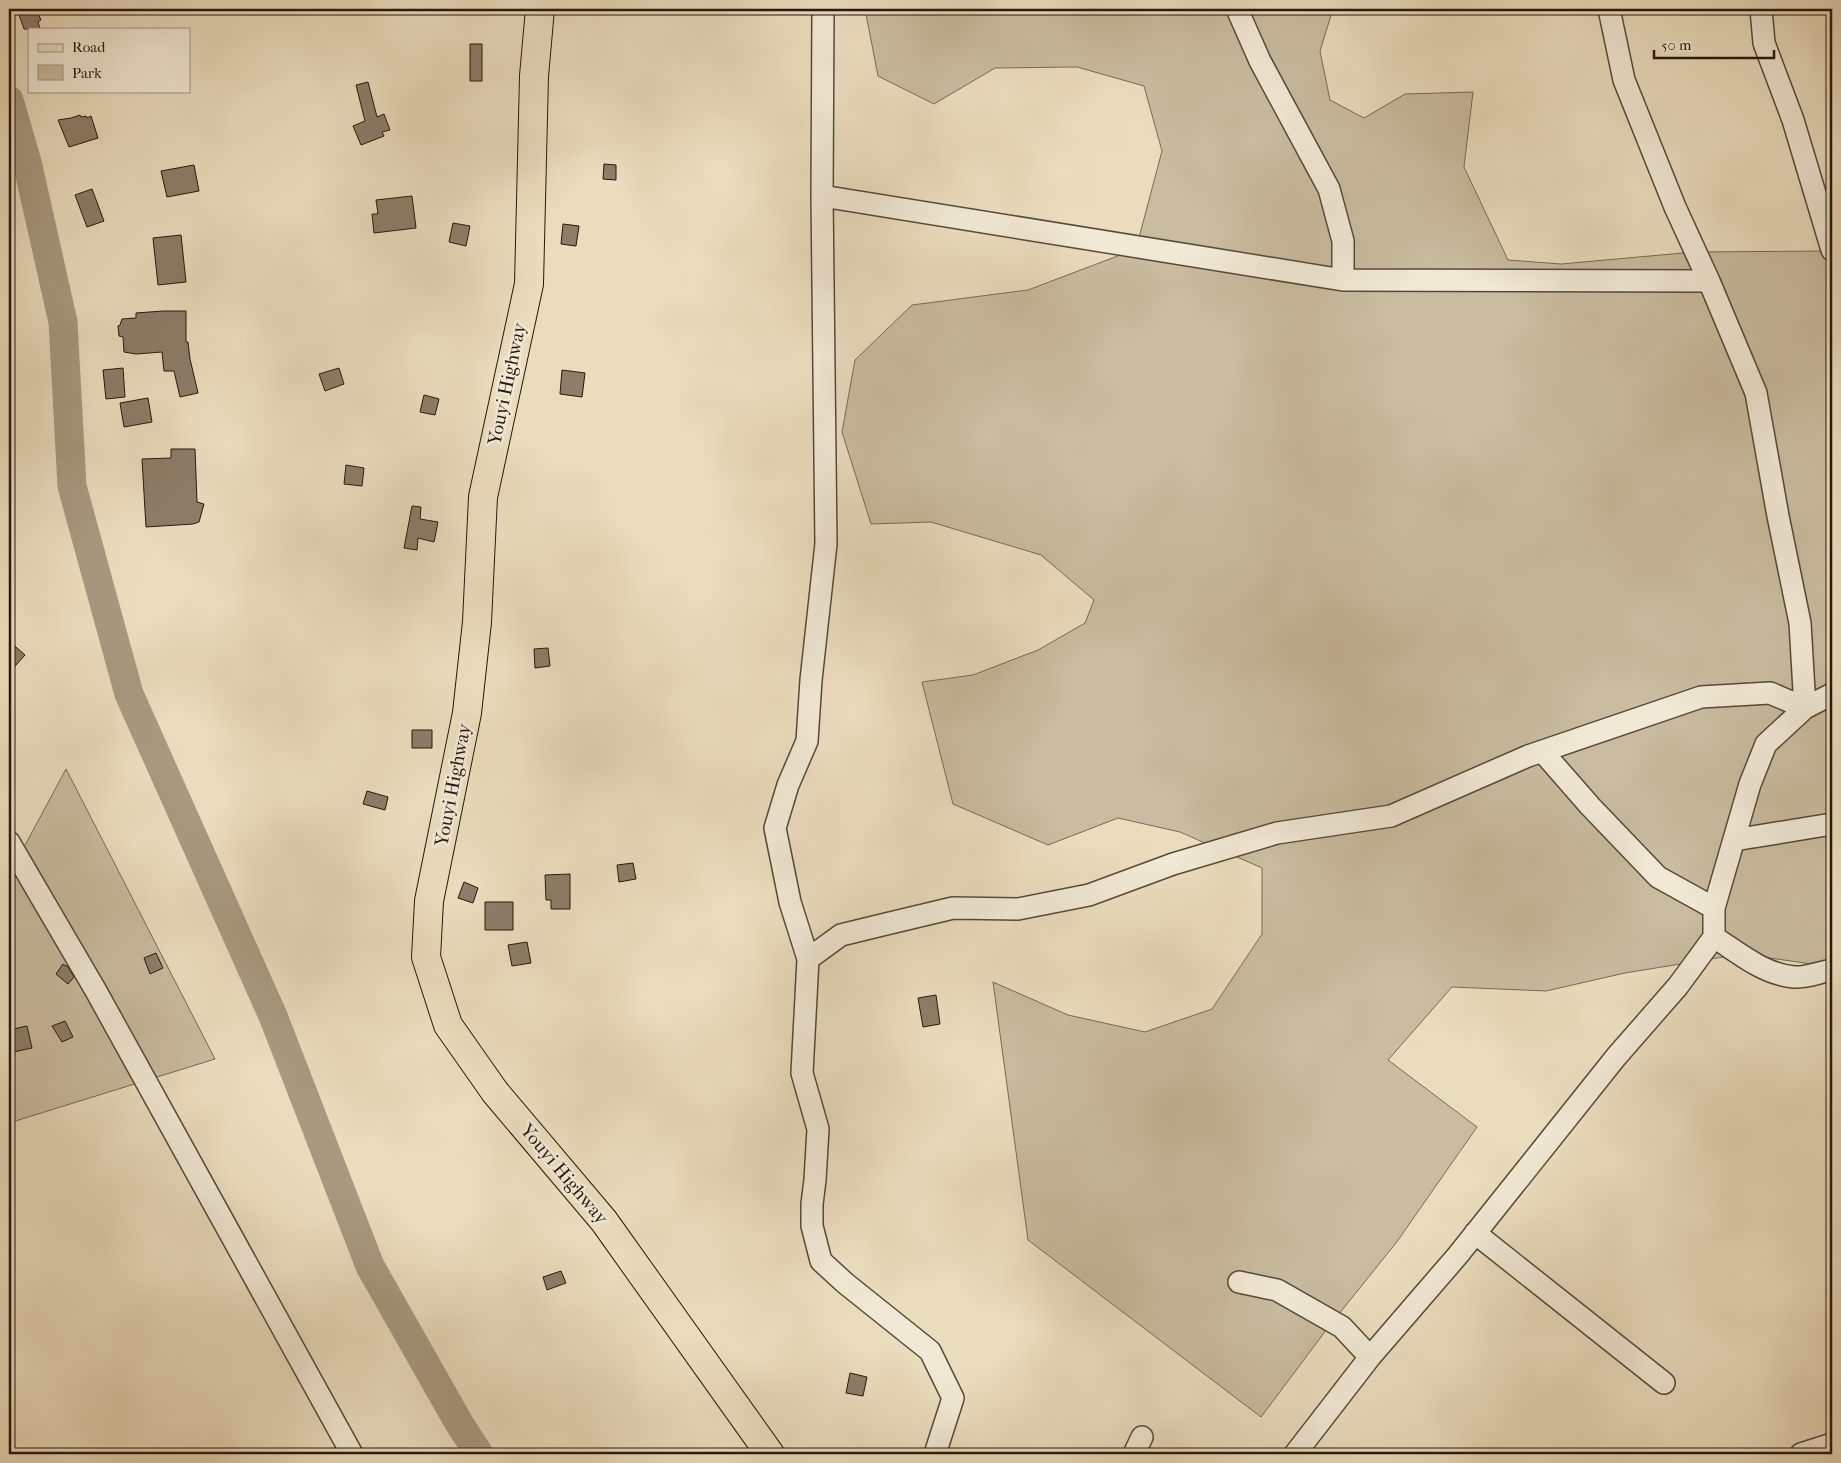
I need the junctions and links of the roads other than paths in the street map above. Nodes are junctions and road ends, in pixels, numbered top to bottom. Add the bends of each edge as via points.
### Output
1 (540, 9) edge
2 (823, 9) edge
3 (1237, 9) edge
4 (1609, 9) edge
5 (1761, 9) edge
6 (822, 196) junction
7 (1832, 250) edge
8 (1343, 280) junction
9 (1709, 281) junction
10 (1832, 694) edge
11 (1805, 708) junction
12 (1542, 751) junction
13 (1832, 824) edge
14 (1734, 840) junction
15 (9, 842) edge
16 (1714, 908) junction
17 (1714, 937) junction
18 (808, 959) junction
19 (1832, 970) edge
20 (1475, 1232) junction
21 (1239, 1282) dead end
22 (1370, 1357) junction
23 (1664, 1383) dead end
24 (1832, 1444) edge
25 (352, 1454) edge
26 (770, 1454) edge
27 (935, 1454) edge
28 (1295, 1454) edge
29 (1801, 1454) edge

1 - 26 main road, Youyi Highway via 534,76 529,284 483,497 477,622 467,713 429,901 426,957 448,1025 494,1092 604,1221
2 - 6 street
3 - 8 street via 1260,61 1329,190 1343,241
4 - 9 street via 1624,80
5 - 7 street via 1764,43 1792,120
6 - 8 street
6 - 18 street via 826,544 807,741 788,785 775,828 790,902
8 - 9 street
9 - 11 street via 1756,393 1800,623
10 - 11 street
11 - 12 street via 1770,693 1700,696
11 - 14 street via 1766,744 1750,784
12 - 16 street via 1658,876
12 - 18 street via 1391,816 1277,832 1173,864 1089,895 1018,909 953,908 841,935
13 - 14 street
14 - 16 street
15 - 25 street via 96,991
16 - 17 street
17 - 19 street via 1756,966 1771,972 1795,977
17 - 20 street via 1678,986 1616,1057
18 - 27 street via 802,1074 818,1129 812,1226 821,1260 930,1352 953,1398
20 - 22 street
20 - 23 street
21 - 22 street via 1278,1290 1342,1327
22 - 28 street
24 - 29 street

